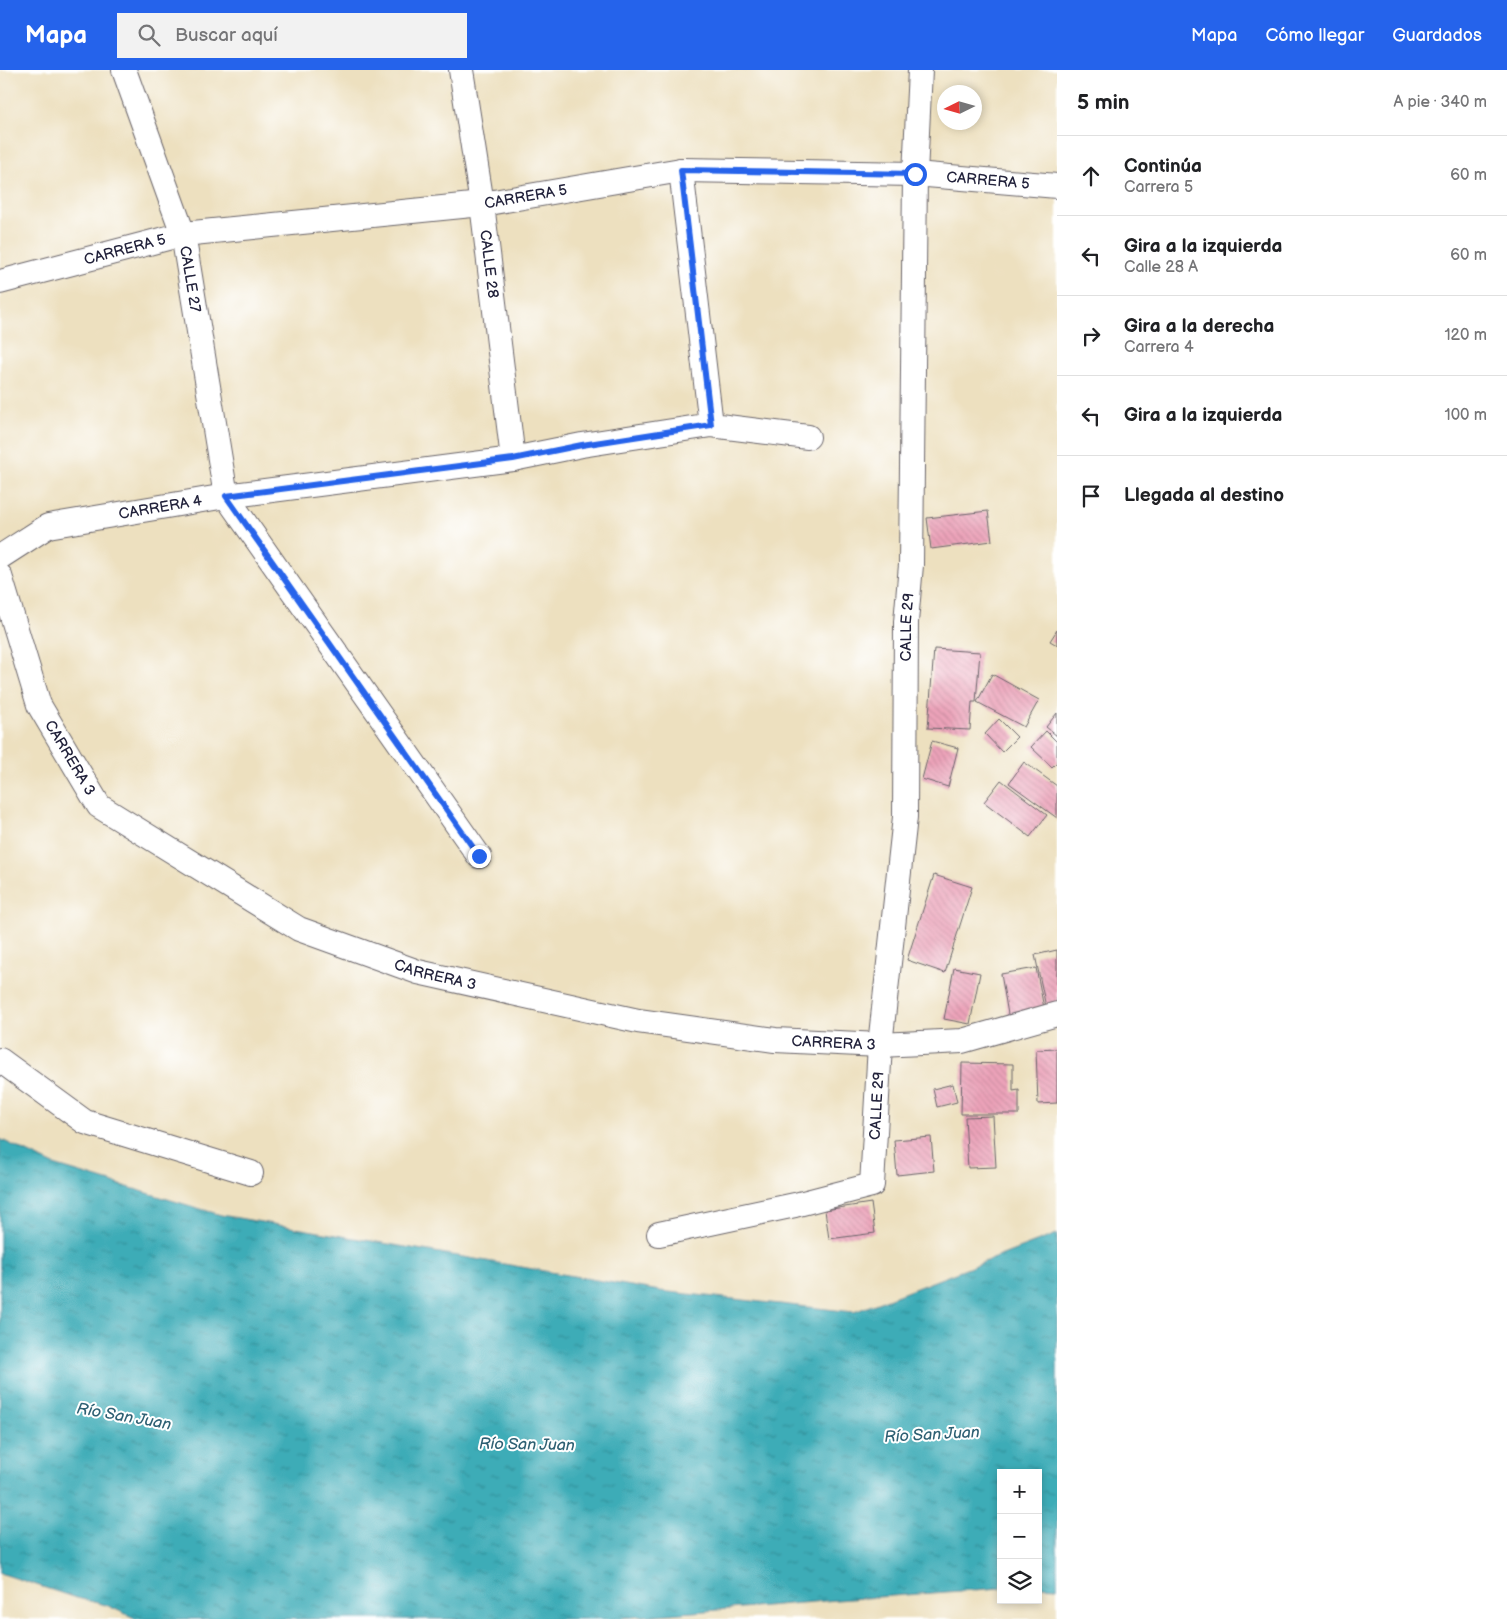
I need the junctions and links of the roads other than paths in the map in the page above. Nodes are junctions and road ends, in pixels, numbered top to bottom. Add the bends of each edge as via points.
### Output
1 (124, 70) edge
2 (461, 70) edge
3 (920, 70) edge
4 (681, 170) junction
5 (915, 174) junction
6 (1057, 186) edge
7 (482, 204) junction
8 (183, 234) junction
9 (0, 282) edge
10 (711, 425) junction
11 (808, 437) dead end
12 (513, 459) junction
13 (226, 496) junction
14 (0, 557) edge
15 (0, 576) edge
16 (479, 856) dead end
17 (1057, 1014) edge
18 (880, 1046) junction
19 (0, 1060) edge
20 (251, 1173) dead end
21 (659, 1234) dead end

1 - 8 street, CALLE 27
2 - 7 street, CALLE 28
3 - 5 street, CALLE 29
4 - 5 street, CARRERA 5
4 - 7 street, CARRERA 5
4 - 10 street
5 - 6 street, CARRERA 5
5 - 18 street, CALLE 29 via 905,818
7 - 8 street, CARRERA 5
7 - 12 street, CALLE 28
8 - 9 street, CARRERA 5
8 - 13 street, CALLE 27
10 - 11 street, CARRERA 4
10 - 12 street, CARRERA 4
12 - 13 street, CARRERA 4
13 - 14 street, CARRERA 4 via 48,526
13 - 16 street
15 - 18 street, CARRERA 3 via 39,705 99,806 299,929 418,972 638,1021 775,1040
17 - 18 street, CARRERA 3 via 962,1041
18 - 21 street, CALLE 29 via 872,1185
19 - 20 street via 85,1122

